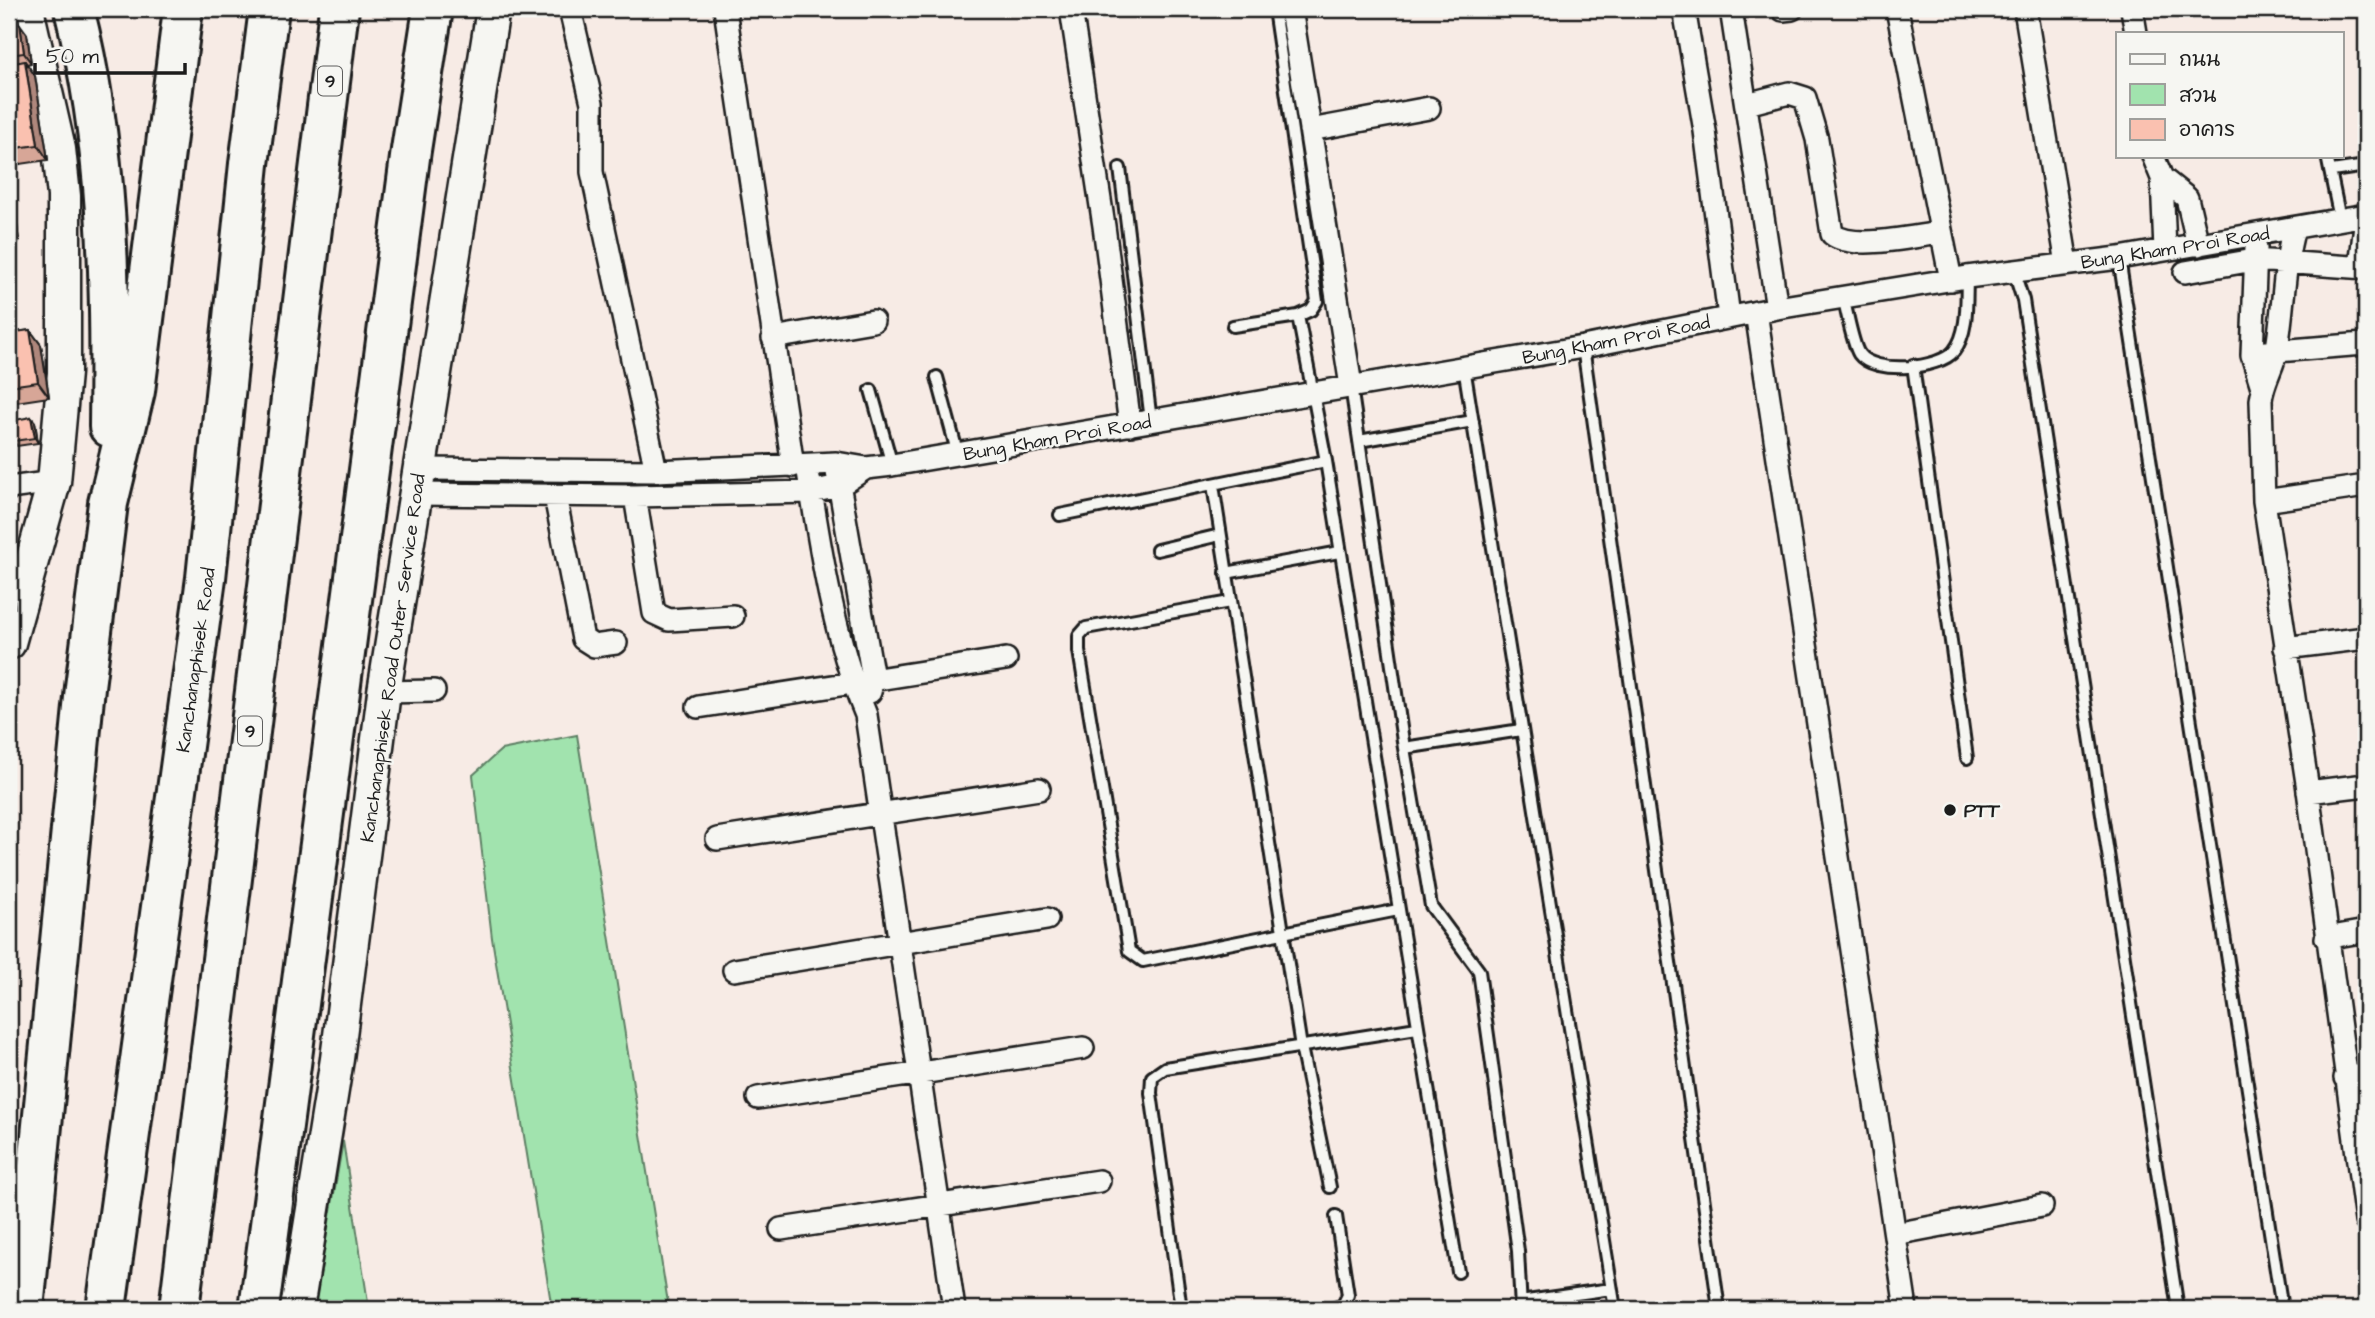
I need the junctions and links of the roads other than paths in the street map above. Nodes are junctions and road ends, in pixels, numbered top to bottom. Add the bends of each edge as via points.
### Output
1 (27, 9) edge
2 (74, 9) edge
3 (183, 9) edge
4 (269, 9) edge
5 (339, 9) edge
6 (433, 9) edge
7 (493, 9) edge
8 (570, 9) edge
9 (725, 9) edge
10 (1071, 9) edge
11 (1274, 9) edge
12 (1291, 9) edge
13 (1684, 9) edge
14 (1731, 9) edge
15 (1897, 9) edge
16 (2025, 9) edge
17 (2132, 9) edge
18 (2136, 32) edge
19 (1747, 104) junction
20 (1429, 108) dead end
21 (1310, 130) junction
22 (2154, 158) edge
23 (2328, 158) edge
24 (2366, 166) edge
25 (1120, 168) dead end
26 (2332, 171) junction
27 (2162, 178) junction
28 (2366, 216) edge
29 (2340, 219) junction
30 (2294, 228) junction
31 (1941, 233) junction
32 (2259, 234) junction
33 (2198, 245) junction
34 (2165, 250) junction
35 (2119, 258) junction
36 (2254, 260) junction
37 (2284, 262) junction
38 (2067, 264) junction
39 (2363, 267) edge
40 (2014, 272) junction
41 (2185, 272) dead end
42 (1959, 279) junction
43 (1843, 297) junction
44 (1777, 308) junction
45 (1756, 312) junction
46 (1298, 316) junction
47 (1730, 317) junction
48 (873, 321) dead end
49 (1233, 326) dead end
50 (773, 338) junction
51 (2364, 344) dead end
52 (1583, 347) junction
53 (2277, 350) junction
54 (2252, 355) junction
55 (1913, 365) junction
56 (1464, 367) junction
57 (937, 377) dead end
58 (1351, 386) junction
59 (2262, 387) junction
60 (871, 390) dead end
61 (1311, 393) junction
62 (1473, 421) junction
63 (1140, 423) junction
64 (1359, 441) junction
65 (958, 455) junction
66 (1326, 461) junction
67 (836, 463) junction
68 (800, 465) junction
69 (892, 465) junction
70 (866, 468) junction
71 (656, 471) junction
72 (418, 481) junction
73 (54, 482) junction
74 (1213, 485) junction
75 (839, 486) junction
76 (2366, 486) edge
77 (9, 488) edge
78 (811, 492) junction
79 (555, 496) junction
80 (635, 496) junction
81 (2264, 501) junction
82 (108, 503) junction
83 (1060, 515) dead end
84 (1220, 535) junction
85 (1157, 550) dead end
86 (1339, 552) junction
87 (853, 570) junction
88 (1226, 573) junction
89 (826, 576) junction
90 (1230, 602) junction
91 (733, 616) dead end
92 (2366, 638) edge
93 (9, 643) edge
94 (616, 643) dead end
95 (2284, 648) junction
96 (1006, 659) dead end
97 (862, 680) junction
98 (434, 691) dead end
99 (384, 692) junction
100 (698, 707) dead end
101 (1521, 730) junction
102 (1404, 748) junction
103 (1967, 758) dead end
104 (2366, 785) edge
105 (1039, 789) dead end
106 (2308, 792) junction
107 (879, 813) junction
108 (717, 839) dead end
109 (1398, 910) junction
110 (1047, 919) dead end
111 (2366, 931) edge
112 (1284, 935) junction
113 (2326, 938) junction
114 (899, 944) junction
115 (734, 970) dead end
116 (1417, 1028) junction
117 (1301, 1047) junction
118 (1083, 1048) dead end
119 (919, 1074) junction
120 (2366, 1075) edge
121 (2344, 1078) junction
122 (758, 1098) dead end
123 (1099, 1181) dead end
124 (1330, 1187) dead end
125 (938, 1204) junction
126 (2042, 1206) dead end
127 (1336, 1216) dead end
128 (2366, 1221) edge
129 (781, 1229) dead end
130 (1895, 1234) junction
131 (1458, 1272) dead end
132 (1611, 1289) junction
133 (1520, 1306) edge
134 (24, 1309) edge
135 (106, 1309) edge
136 (179, 1309) edge
137 (259, 1309) edge
138 (297, 1309) edge
139 (954, 1309) edge
140 (1181, 1309) edge
141 (1332, 1309) edge
142 (1615, 1309) edge
143 (1719, 1309) edge
144 (1906, 1309) edge
145 (2178, 1309) edge
146 (2282, 1309) edge

1 - 73 main road via 59,149 64,196 64,373
2 - 82 highway via 103,172 109,257
3 - 82 highway via 135,391
4 - 135 highway, Kanchanaphisek Road via 206,578
5 - 136 highway, 9
6 - 137 highway
7 - 72 main road, Kanchanaphisek Road Outer Service Road
8 - 71 street via 592,103 592,172
9 - 50 street
10 - 63 street
11 - 46 lane via 1317,301
12 - 21 street
13 - 47 street
14 - 19 street
15 - 31 street
16 - 38 street
17 - 18 street
19 - 31 street via 1789,93 1805,98 1836,238 1867,242
19 - 44 street
20 - 21 street
21 - 58 street
22 - 27 street
23 - 26 lane
24 - 26 lane
25 - 63 lane
26 - 29 lane
27 - 33 street via 2187,198
27 - 34 street
28 - 29 street, Bung Kham Proi Road
28 - 39 street
29 - 30 street, Bung Kham Proi Road
30 - 32 street, Bung Kham Proi Road
30 - 37 street
31 - 42 street
32 - 33 street, Bung Kham Proi Road
32 - 36 street
33 - 34 street, Bung Kham Proi Road
34 - 35 street, Bung Kham Proi Road
35 - 38 street, Bung Kham Proi Road
35 - 146 lane
36 - 37 street
36 - 41 street
36 - 54 street
37 - 39 street
37 - 53 street
38 - 40 street, Bung Kham Proi Road
40 - 42 street, Bung Kham Proi Road
40 - 145 lane via 2023,300
42 - 43 street, Bung Kham Proi Road
42 - 55 lane via 1963,334 1956,350 1946,359
43 - 44 street, Bung Kham Proi Road
43 - 55 lane via 1859,354 1875,366
44 - 45 street, Bung Kham Proi Road
45 - 47 street, Bung Kham Proi Road
45 - 130 street
46 - 49 lane
46 - 61 lane
47 - 52 street, Bung Kham Proi Road
48 - 50 street
50 - 68 street
51 - 53 street
52 - 56 street, Bung Kham Proi Road
52 - 143 lane
53 - 54 street
53 - 59 street
54 - 59 street
55 - 103 lane
56 - 58 street, Bung Kham Proi Road
56 - 62 lane
57 - 65 lane
58 - 61 street, Bung Kham Proi Road
58 - 64 lane
59 - 81 street
60 - 69 lane
61 - 63 street, Bung Kham Proi Road
61 - 66 lane
62 - 64 lane
62 - 101 lane
63 - 65 street, Bung Kham Proi Road
64 - 102 lane
65 - 69 street, Bung Kham Proi Road
66 - 74 lane
66 - 86 lane
67 - 68 street, Bung Kham Proi Road
67 - 70 street, Bung Kham Proi Road
67 - 75 street
68 - 71 street, Bung Kham Proi Road
68 - 78 street
69 - 70 street, Bung Kham Proi Road
70 - 75 street, Bung Kham Proi Road
71 - 72 street, Bung Kham Proi Road
72 - 79 street, Bung Kham Proi Road
72 - 99 main road, Kanchanaphisek Road Outer Service Road
73 - 77 street
73 - 93 main road
74 - 83 lane
74 - 84 lane
75 - 78 street, Bung Kham Proi Road
75 - 87 street
76 - 81 street
78 - 80 street, Bung Kham Proi Road
78 - 89 street
79 - 80 street, Bung Kham Proi Road
79 - 94 street via 583,639 594,646
80 - 91 street via 654,613 669,620
81 - 95 street
82 - 134 highway via 85,687
84 - 85 lane
84 - 88 lane
86 - 88 lane
86 - 109 lane
87 - 89 street
87 - 97 street
88 - 90 lane
89 - 97 street
90 - 112 lane
90 - 112 lane via 1086,628 1079,636 1079,651 1129,951 1143,961
92 - 95 street
95 - 106 street
96 - 97 street
97 - 100 street
97 - 107 street
98 - 99 street
99 - 138 main road, Kanchanaphisek Road Outer Service Road via 337,1059
101 - 102 lane
101 - 132 lane
102 - 133 lane via 1431,906 1479,971 1518,1251
104 - 106 street
105 - 107 street
106 - 113 street
107 - 108 street
107 - 114 street
109 - 112 lane
109 - 116 lane
110 - 114 street
111 - 113 street
112 - 117 lane
113 - 121 street
114 - 115 street
114 - 119 street
116 - 117 lane
116 - 131 lane
117 - 124 lane
117 - 140 lane via 1165,1068 1152,1077
118 - 119 street
119 - 122 street
119 - 125 street
120 - 121 street
121 - 128 street
123 - 125 street
125 - 129 street
125 - 139 street
126 - 130 street
127 - 141 lane via 1348,1295 1343,1305
130 - 144 street
132 - 133 lane
132 - 142 lane

